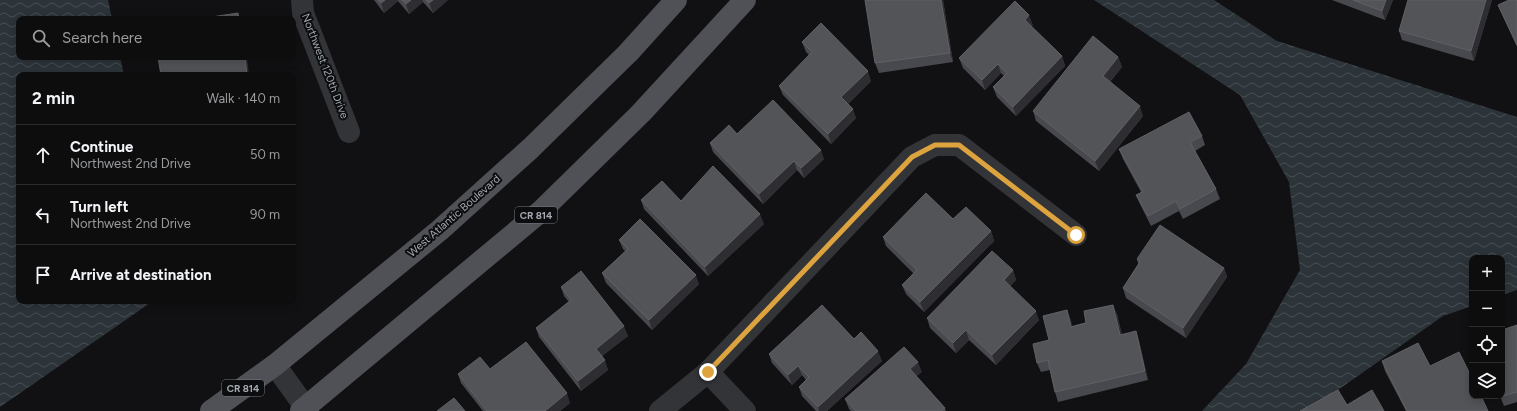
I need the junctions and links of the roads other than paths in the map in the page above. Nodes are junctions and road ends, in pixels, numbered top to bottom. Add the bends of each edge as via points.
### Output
1 (302, 0) edge
2 (676, 0) edge
3 (745, 0) edge
4 (349, 132) dead end
5 (1076, 235) dead end
6 (275, 365) junction
7 (708, 372) junction
8 (305, 410) edge
9 (211, 411) edge
10 (660, 411) edge
11 (745, 411) edge

1 - 4 street, Northwest 120th Drive via 303,13
2 - 6 main road, West Atlantic Boulevard / CR 814 via 628,53 525,154 440,230
3 - 8 main road, CR 814 via 641,113 540,212
5 - 7 street via 959,145 935,145 912,157
6 - 8 street
6 - 9 main road, West Atlantic Boulevard / CR 814
7 - 10 street
7 - 11 street

